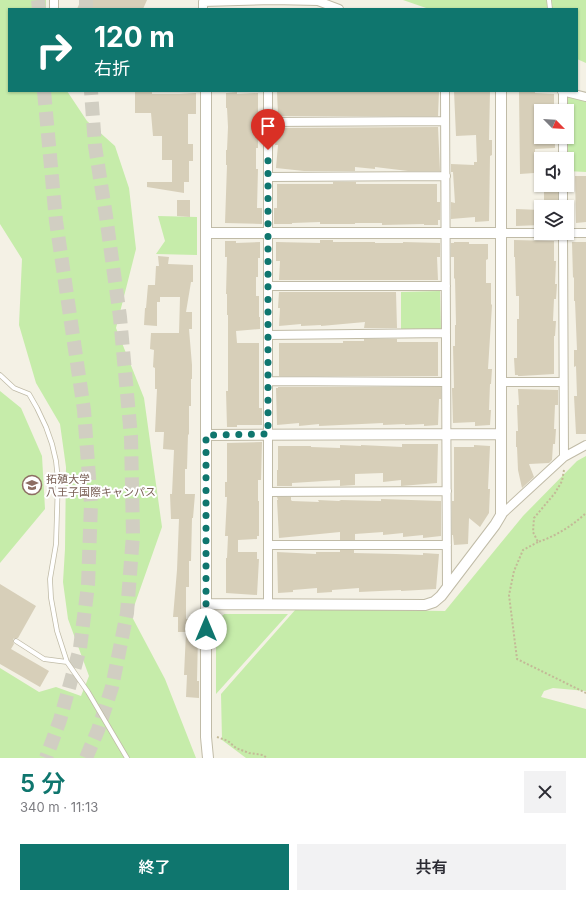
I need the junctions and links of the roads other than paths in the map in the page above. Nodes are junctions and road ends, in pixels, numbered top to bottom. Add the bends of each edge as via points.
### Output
1 (203, 8) edge
2 (336, 8) edge
3 (206, 92) edge
4 (268, 92) edge
5 (445, 92) edge
6 (501, 92) edge
7 (562, 92) edge
8 (566, 92) edge
9 (586, 97) edge
10 (563, 104) edge
11 (445, 121) junction
12 (268, 122) junction
13 (446, 176) junction
14 (268, 178) junction
15 (206, 233) junction
16 (446, 233) junction
17 (501, 233) junction
18 (534, 233) edge
19 (574, 233) edge
20 (586, 233) edge
21 (268, 234) junction
22 (563, 240) edge
23 (268, 286) junction
24 (446, 286) junction
25 (446, 333) junction
26 (268, 335) junction
27 (0, 374) edge
28 (269, 381) junction
29 (446, 382) junction
30 (501, 382) junction
31 (563, 382) junction
32 (268, 434) junction
33 (446, 434) junction
34 (501, 434) junction
35 (206, 435) junction
36 (586, 445) edge
37 (564, 457) junction
38 (447, 491) junction
39 (268, 492) junction
40 (501, 515) junction
41 (268, 545) junction
42 (447, 545) junction
43 (447, 589) junction
44 (206, 604) junction
45 (268, 605) junction
46 (16, 641) dead end
47 (67, 662) junction
48 (127, 758) edge
49 (208, 758) edge

1 - 2 street via 203,2 273,0 318,1
3 - 15 street
4 - 12 street
5 - 11 street
6 - 17 street
7 - 10 street
8 - 9 street
11 - 12 street
11 - 13 street
12 - 14 street
13 - 14 street
13 - 16 street
14 - 21 street
15 - 21 street
15 - 35 street
16 - 17 street
16 - 21 street
16 - 24 street
17 - 18 street
17 - 30 street
19 - 20 street
21 - 23 street
22 - 31 street
23 - 24 street
23 - 26 street
24 - 25 street
25 - 26 street
25 - 29 street
26 - 28 street
27 - 47 lane via 14,388 29,394 46,427 56,461 56,544 50,579 51,598 57,631
28 - 29 street
28 - 32 street
29 - 33 street
30 - 31 street
30 - 34 street
31 - 37 street
32 - 33 street
32 - 35 street
32 - 39 street
33 - 34 street
33 - 38 street
34 - 40 street
35 - 44 street
36 - 37 street
37 - 40 street
38 - 39 street
38 - 42 street
39 - 41 street
40 - 43 street
41 - 42 street
41 - 45 street
42 - 43 street
43 - 45 street via 431,604
44 - 45 street
44 - 49 street
46 - 47 lane via 44,659
47 - 48 lane

